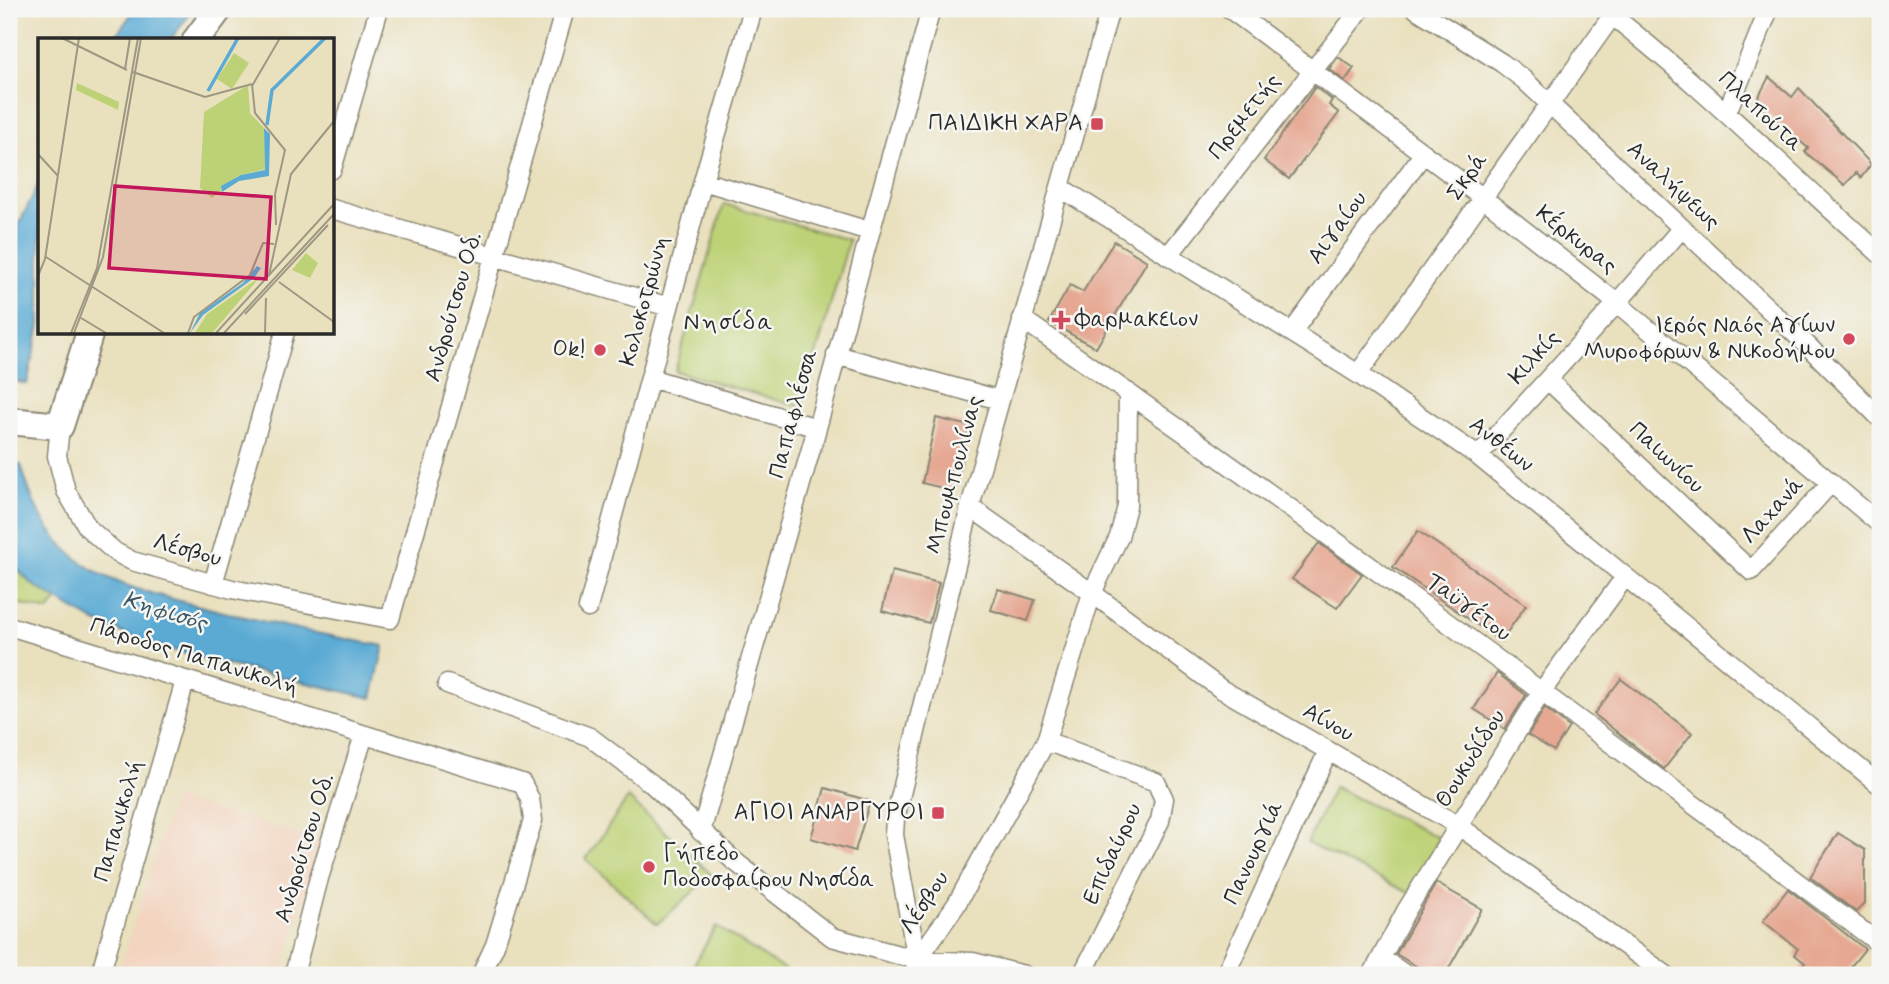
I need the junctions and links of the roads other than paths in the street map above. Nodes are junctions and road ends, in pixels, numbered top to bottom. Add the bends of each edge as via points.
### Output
1 (219, 9) edge
2 (379, 9) edge
3 (565, 9) edge
4 (753, 9) edge
5 (931, 9) edge
6 (1110, 9) edge
7 (1230, 9) edge
8 (1361, 9) edge
9 (1416, 9) edge
10 (1769, 9) edge
11 (1611, 11) edge
12 (197, 38) edge
13 (1314, 70) junction
14 (1550, 103) junction
15 (1727, 112) junction
16 (1424, 153) junction
17 (334, 162) edge
18 (703, 181) junction
19 (1061, 188) junction
20 (1483, 198) junction
21 (334, 210) edge
22 (1682, 228) junction
23 (869, 231) junction
24 (1880, 254) edge
25 (494, 256) junction
26 (1168, 256) junction
27 (1617, 303) junction
28 (669, 307) junction
29 (1022, 319) junction
30 (1292, 332) junction
31 (89, 334) edge
32 (284, 334) edge
33 (836, 355) junction
34 (1358, 374) junction
35 (650, 378) junction
36 (1548, 380) junction
37 (1128, 392) junction
38 (1000, 400) junction
39 (1880, 418) edge
40 (18, 422) edge
41 (60, 426) junction
42 (817, 428) junction
43 (1478, 456) junction
44 (1831, 483) junction
45 (970, 507) junction
46 (1880, 524) edge
47 (1751, 571) joint
48 (1625, 577) junction
49 (213, 584) junction
50 (1093, 593) junction
51 (588, 608) dead end
52 (390, 619) joint
53 (9, 626) edge
54 (185, 681) junction
55 (447, 684) dead end
56 (1542, 691) junction
57 (364, 735) junction
58 (1046, 741) junction
59 (1328, 751) junction
60 (1880, 785) edge
61 (1459, 826) junction
62 (701, 832) junction
63 (1880, 944) edge
64 (1381, 958) junction
65 (916, 968) edge
66 (1660, 974) edge
67 (100, 975) edge
68 (293, 975) edge
69 (481, 975) edge
70 (1024, 975) edge
71 (1082, 975) edge
72 (1225, 975) edge
73 (1372, 975) edge
74 (1406, 975) edge

1 - 12 street
2 - 17 street
3 - 25 street, Ανδρούτσου Οδ.
4 - 18 street, Κολοκοτρώνη
5 - 23 street, Παπαφλέσσα
6 - 19 street, Μπουμπουλίνας
7 - 13 street, Κέρκυρας
8 - 13 street, Πρεμετής
9 - 14 street, Αναλήψεως via 1502,63
10 - 15 street
11 - 14 street, Σκρά
11 - 15 street, Πλαπούτα
13 - 16 street, Κέρκυρας
13 - 26 street, Πρεμετής
14 - 20 street, Σκρά
14 - 22 street, Αναλήψεως
15 - 24 street, Πλαπούτα
16 - 20 street, Κέρκυρας
16 - 30 street, Αιγαίου
18 - 23 street
18 - 28 street, Κολοκοτρώνη
19 - 26 street, Ανθέων
19 - 29 street, Μπουμπουλίνας
20 - 27 street, Κέρκυρας
20 - 34 street, Σκρά
21 - 25 street
22 - 27 street, Κιλκίς
22 - 39 street, Αναλήψεως
23 - 33 street, Παπαφλέσσα
25 - 28 street
25 - 52 street, Ανδρούτσου Οδ.
26 - 30 street, Ανθέων
27 - 36 street, Κιλκίς
27 - 44 street, Κέρκυρας
28 - 35 street, Κολοκοτρώνη
29 - 37 street, Ταϋγέτου
29 - 38 street, Μπουμπουλίνας
30 - 34 street, Ανθέων
31 - 41 street
32 - 49 street
33 - 38 street
33 - 42 street, Παπαφλέσσα
34 - 43 street, Ανθέων
35 - 42 street
35 - 51 street, Κολοκοτρώνη
36 - 43 street, Κιλκίς
36 - 47 street, Παιωνίου
37 - 50 street, Λέσβου via 1127,506 1119,537
37 - 56 street, Ταϋγέτου
38 - 45 street, Μπουμπουλίνας
40 - 41 street
41 - 49 street, Λέσβου via 57,456 61,475 76,510 100,541 132,561
42 - 62 street, Παπαφλέσσα
43 - 48 street, Ανθέων
44 - 46 street, Κέρκυρας
44 - 47 street, Λαχανά
45 - 50 street, Αίνου
45 - 65 street, Μπουμπουλίνας via 894,827
48 - 56 street, Θουκυδίδου
48 - 60 street, Ανθέων
49 - 52 street, Λέσβου
50 - 58 street, Λέσβου
50 - 59 street, Αίνου via 1221,689
53 - 54 street, Πάροδος Παπανικολή
54 - 57 street, Πάροδος Παπανικολή
54 - 67 street, Παπανικολή
55 - 62 street, Λέσβου via 590,737 652,784
56 - 61 street, Θουκυδίδου
56 - 63 street, Ταϋγέτου
57 - 68 street, Ανδρούτσου Οδ.
57 - 69 street, Πάροδος Παπανικολή via 522,783 530,799 533,820 495,945
58 - 65 street, Λέσβου
58 - 71 street, Επιδαύρου via 1156,782 1164,799 1160,821
59 - 61 street, Αίνου
59 - 72 street, Πανουργιά
61 - 64 street, Θουκυδίδου
61 - 66 street, Αίνου
62 - 65 street, Λέσβου via 832,937
64 - 73 street, Θουκυδίδου
64 - 74 street
65 - 70 street via 973,962

